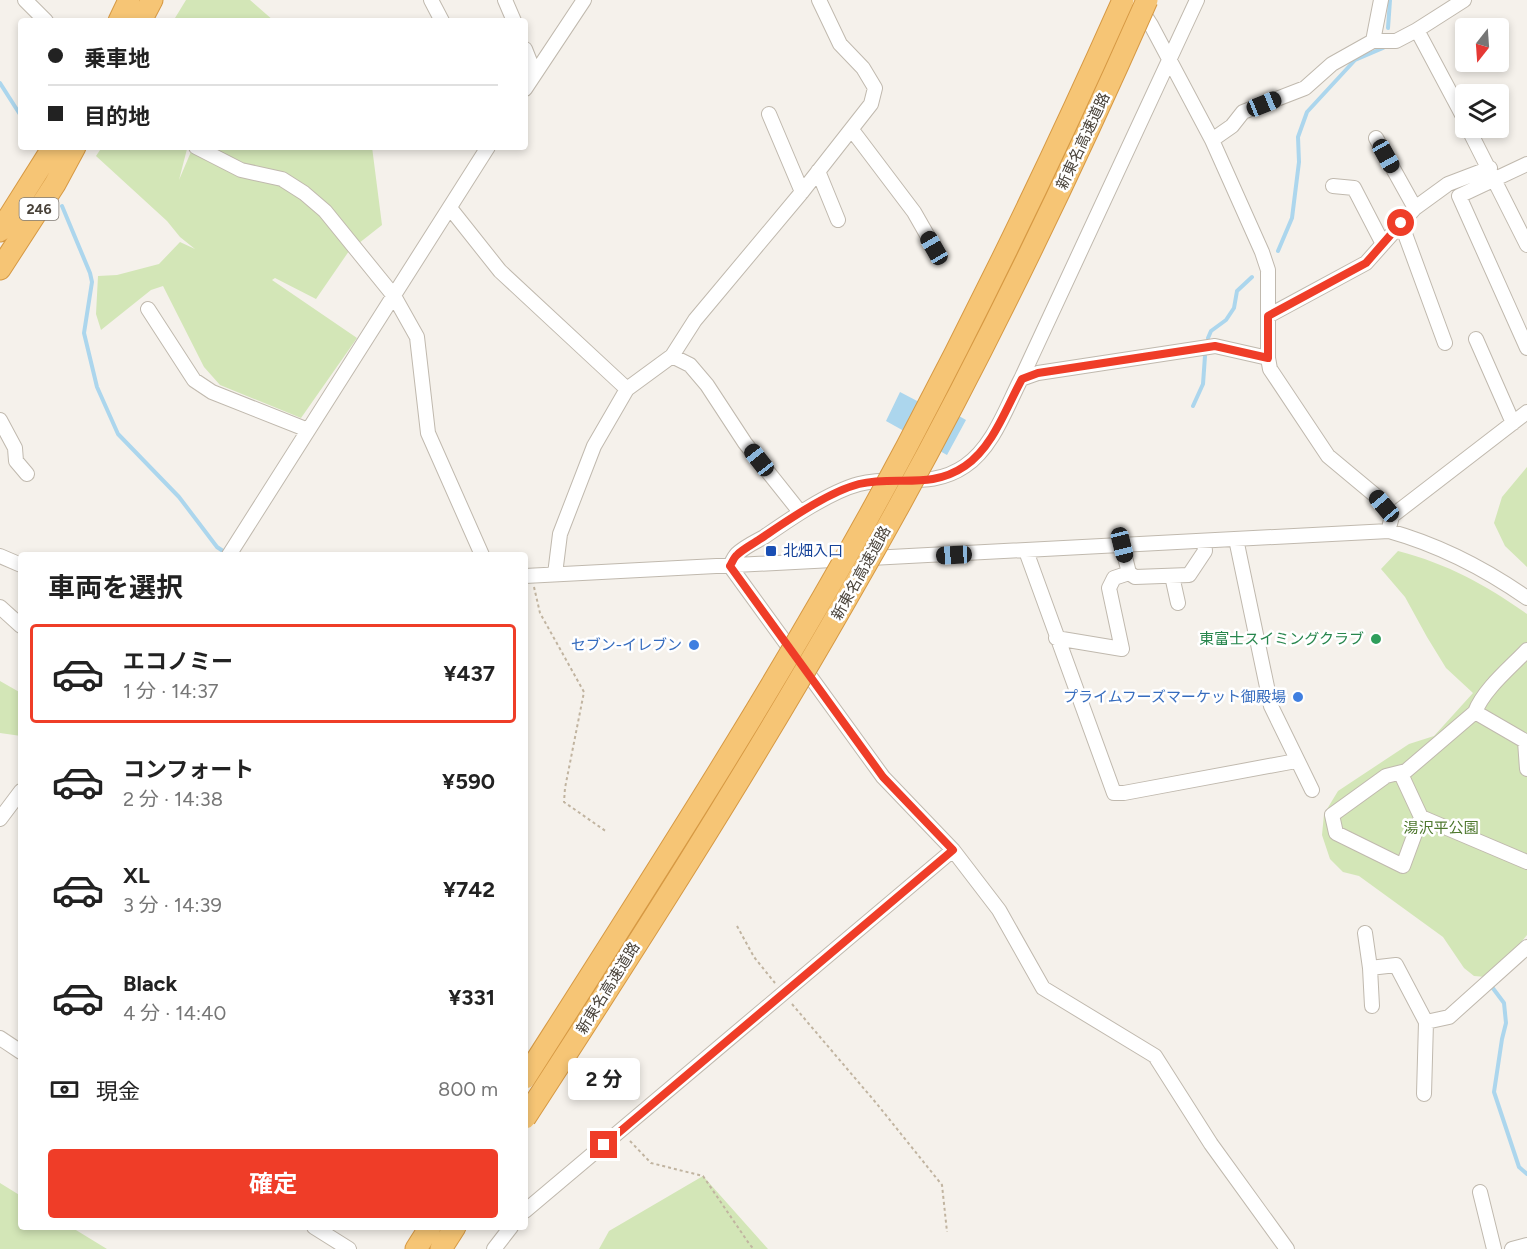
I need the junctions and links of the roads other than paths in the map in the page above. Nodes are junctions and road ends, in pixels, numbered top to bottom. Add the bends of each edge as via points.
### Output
1 (25, 0) edge
2 (129, 0) edge
3 (152, 0) edge
4 (431, 0) edge
5 (505, 0) edge
6 (584, 0) edge
7 (819, 0) edge
8 (1123, 0) edge
9 (1135, 0) edge
10 (1147, 0) edge
11 (1197, 0) edge
12 (1381, 0) edge
13 (1464, 0) edge
14 (43, 18) edge
15 (120, 18) edge
16 (143, 18) edge
17 (440, 18) edge
18 (513, 18) edge
19 (1417, 30) junction
20 (1373, 41) junction
21 (528, 56) edge
22 (1170, 60) junction
23 (535, 74) junction
24 (528, 84) edge
25 (1455, 101) edge
26 (769, 114) dead end
27 (852, 130) junction
28 (1376, 138) dead end
29 (1473, 138) edge
30 (1212, 140) junction
31 (51, 150) edge
32 (73, 150) edge
33 (202, 150) edge
34 (478, 150) edge
35 (486, 150) edge
36 (477, 163) junction
37 (1527, 164) edge
38 (818, 171) junction
39 (1492, 173) junction
40 (1333, 186) dead end
41 (802, 192) junction
42 (450, 208) junction
43 (1415, 208) junction
44 (838, 220) dead end
45 (1401, 223) junction
46 (0, 231) edge
47 (1383, 244) junction
48 (1527, 245) edge
49 (934, 248) dead end
50 (0, 269) edge
51 (394, 296) junction
52 (148, 309) dead end
53 (1268, 316) junction
54 (1476, 339) dead end
55 (1445, 343) dead end
56 (1527, 348) edge
57 (672, 356) junction
58 (1268, 358) junction
59 (1022, 379) junction
60 (627, 389) junction
61 (1527, 412) edge
62 (0, 420) edge
63 (1513, 423) junction
64 (308, 430) junction
65 (27, 474) dead end
66 (801, 512) junction
67 (1392, 516) junction
68 (1389, 531) junction
69 (1236, 539) junction
70 (1204, 541) junction
71 (1122, 545) junction
72 (1026, 551) junction
73 (231, 552) edge
74 (481, 552) edge
75 (0, 556) edge
76 (18, 564) edge
77 (730, 566) junction
78 (1129, 573) junction
79 (555, 574) junction
80 (528, 576) edge
81 (1172, 576) junction
82 (1527, 598) edge
83 (1178, 603) dead end
84 (0, 607) edge
85 (18, 623) edge
86 (1056, 638) junction
87 (1527, 650) edge
88 (1475, 712) junction
89 (1526, 740) edge
90 (1296, 761) junction
91 (1527, 769) edge
92 (1401, 774) junction
93 (1311, 790) dead end
94 (18, 795) edge
95 (1421, 817) junction
96 (0, 819) edge
97 (953, 850) junction
98 (1527, 862) edge
99 (1365, 933) dead end
100 (1527, 947) edge
101 (1370, 968) junction
102 (1372, 1006) dead end
103 (1426, 1022) junction
104 (0, 1038) edge
105 (18, 1050) edge
106 (528, 1073) edge
107 (1424, 1094) dead end
108 (528, 1113) edge
109 (1480, 1192) dead end
110 (528, 1209) edge
111 (319, 1230) edge
112 (428, 1230) edge
113 (453, 1230) edge
114 (509, 1230) edge
115 (1527, 1245) edge
116 (349, 1249) edge
117 (416, 1249) edge
118 (441, 1249) edge
119 (494, 1249) edge
120 (1287, 1249) edge
121 (1494, 1249) edge
122 (1512, 1249) edge

1 - 14 street
2 - 15 highway
3 - 16 highway
4 - 17 street
5 - 18 street
6 - 23 street
7 - 27 street via 840,44 863,68 875,88 871,104
8 - 106 highway, 新東名高速道路, bridge via 1000,264 906,448 757,707
9 - 22 street
10 - 108 highway, 新東名高速道路, bridge via 1019,276 848,597
11 - 22 street
12 - 20 street
13 - 19 street
19 - 20 street via 1396,41
19 - 25 street
20 - 30 street via 1332,64 1305,88 1243,112 1233,126
21 - 23 street
22 - 30 street
22 - 59 street
23 - 24 street
26 - 41 street
27 - 38 street
27 - 49 street via 914,212
28 - 43 street
29 - 39 street
30 - 53 street via 1268,270
31 - 46 highway, 246
32 - 50 highway, 246 via 56,184
33 - 51 street via 241,170 282,179 304,193 325,211
34 - 36 street
35 - 36 street
36 - 42 street
37 - 39 street
38 - 41 street
38 - 44 street
39 - 43 street via 1448,184
39 - 48 street
39 - 56 street via 1459,196
40 - 47 street via 1354,188
41 - 57 street via 695,320
42 - 51 street
42 - 60 street via 501,271
43 - 45 street
45 - 47 street
45 - 55 street
47 - 53 street via 1366,263
51 - 64 street
51 - 74 street via 417,337 429,433
52 - 64 street via 194,380 212,392
53 - 58 street
54 - 63 street
57 - 60 street
57 - 66 street via 690,365 707,385
58 - 59 street via 1215,346 1038,373
58 - 67 street via 1270,369 1328,456 1376,496
59 - 66 street via 982,450 954,473 920,482 859,484
60 - 79 street via 594,446 560,534
61 - 63 street
62 - 65 street via 15,448 16,461
63 - 67 street
64 - 73 street
66 - 77 street via 736,555
67 - 68 street
68 - 69 street
68 - 82 street via 1479,566
69 - 70 street
69 - 90 street via 1270,706
70 - 71 street
70 - 81 street via 1204,551 1189,575
71 - 72 street
71 - 78 street
72 - 77 street
72 - 86 street
75 - 76 street
77 - 79 street
77 - 97 street via 883,777
78 - 81 street via 1134,577
78 - 86 street via 1114,578 1109,588 1122,649
79 - 80 street
81 - 83 street
84 - 85 street
86 - 90 street via 1114,793
87 - 88 street
88 - 89 street
88 - 92 street
89 - 91 street
90 - 93 street
92 - 95 street
92 - 95 street via 1386,776 1332,815 1336,833 1403,866
94 - 96 street
95 - 98 street
97 - 110 street
97 - 120 street via 999,910 1043,988 1155,1056 1211,1144
99 - 101 street
100 - 103 street via 1449,1017
101 - 102 street
101 - 103 street via 1396,965
103 - 107 street
104 - 105 street
109 - 121 street
111 - 116 street
112 - 117 highway
113 - 118 highway
114 - 119 street
115 - 122 street

